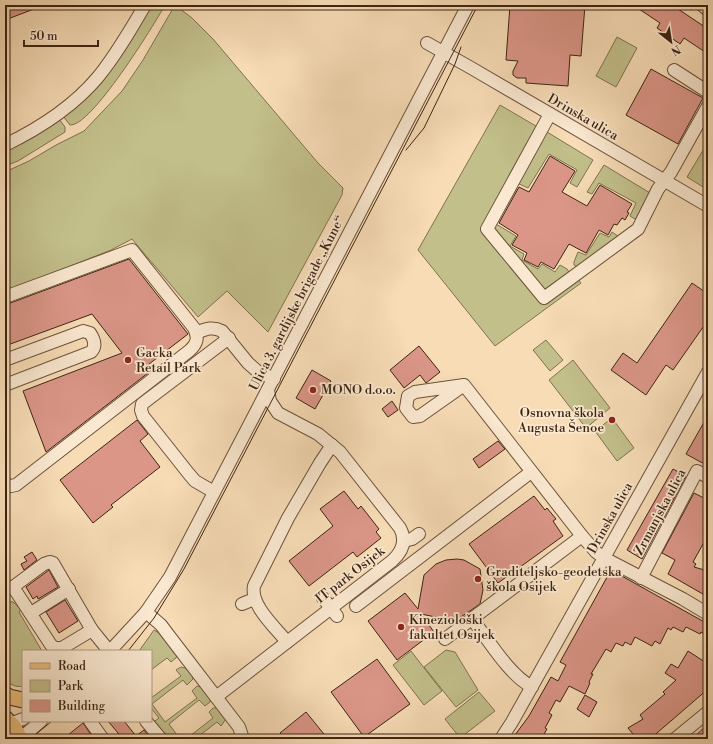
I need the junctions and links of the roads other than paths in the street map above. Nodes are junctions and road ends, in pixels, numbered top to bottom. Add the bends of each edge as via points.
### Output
1 (145, 5) edge
2 (468, 5) edge
3 (702, 5) edge
4 (708, 10) edge
5 (427, 43) dead end
6 (443, 52) junction
7 (674, 70) dead end
8 (708, 92) edge
9 (708, 106) edge
10 (550, 114) junction
11 (5, 145) edge
12 (664, 181) junction
13 (708, 206) edge
14 (5, 297) edge
15 (196, 333) junction
16 (229, 338) junction
17 (5, 360) edge
18 (708, 372) edge
19 (274, 379) junction
20 (5, 385) edge
21 (464, 385) dead end
22 (268, 390) junction
23 (278, 413) junction
24 (253, 419) junction
25 (332, 445) junction
26 (531, 472) junction
27 (708, 477) edge
28 (5, 484) edge
29 (214, 492) junction
30 (419, 534) dead end
31 (582, 536) junction
32 (404, 541) junction
33 (604, 558) junction
34 (641, 578) junction
35 (9, 587) edge
36 (69, 589) junction
37 (323, 598) dead end
38 (254, 599) junction
39 (242, 604) dead end
40 (356, 606) dead end
41 (146, 612) junction
42 (334, 612) junction
43 (32, 613) junction
44 (708, 614) edge
45 (472, 619) junction
46 (92, 630) junction
47 (445, 639) dead end
48 (287, 642) junction
49 (109, 650) edge
50 (111, 650) edge
51 (122, 650) edge
52 (532, 687) junction
53 (5, 694) edge
54 (216, 697) junction
55 (22, 700) edge
56 (708, 712) edge
57 (10, 722) edge
58 (40, 722) edge
59 (91, 722) edge
60 (147, 722) edge
61 (10, 739) edge
62 (21, 739) edge
63 (103, 739) edge
64 (161, 739) edge
65 (244, 739) edge
66 (501, 739) edge
67 (675, 739) edge

1 - 11 street via 98,77 63,110 41,126
2 - 6 street, Ulica 3. gardijske brigade „Kune“
3 - 4 street
5 - 6 street, Drinska ulica
6 - 10 street, Drinska ulica
6 - 19 street, Ulica 3. gardijske brigade „Kune“
7 - 8 street
9 - 12 street
10 - 12 street, Drinska ulica
10 - 12 street via 487,229 544,298 638,229
12 - 13 street, Drinska ulica
14 - 15 street via 132,250
15 - 16 street via 216,328
15 - 28 street via 197,342 189,351 16,485
16 - 19 street via 248,363 257,371
16 - 29 street via 141,407 143,416 188,474
17 - 20 street via 82,331 90,333 95,345 87,354
18 - 33 street, Drinska ulica
19 - 22 street, Ulica 3. gardijske brigade „Kune“
21 - 26 street
22 - 23 street via 270,401
22 - 24 street, Ulica 3. gardijske brigade „Kune“
23 - 24 street via 264,414
23 - 25 street via 318,434
24 - 29 street, Ulica 3. gardijske brigade „Kune“
25 - 32 street via 373,484 400,528
25 - 38 street via 315,460 256,568 252,591
26 - 31 street
26 - 40 street
27 - 34 street, Zrmanjska ulica via 697,471
29 - 41 street, Ulica 3. gardijske brigade „Kune“ via 170,577
30 - 32 street
31 - 33 street
31 - 45 street
32 - 42 street, IT park Osijek via 398,556
33 - 34 street
33 - 52 street, Drinska ulica
34 - 44 street
35 - 36 street via 50,562
35 - 43 street
36 - 43 street
36 - 46 street
37 - 42 street
38 - 39 street
38 - 48 street
41 - 50 street, Ulica 3. gardijske brigade „Kune“
41 - 51 street, Ulica 3. gardijske brigade „Kune“ via 142,624
41 - 54 street via 161,625
42 - 48 street, IT park Osijek
43 - 46 street via 55,648 62,648
45 - 47 street
45 - 52 street via 511,670
46 - 49 street
48 - 54 street, IT park Osijek via 251,677
52 - 66 street, Drinska ulica
53 - 55 main road
54 - 65 street via 239,727
56 - 67 street
57 - 61 main road
57 - 62 main road
58 - 62 street
59 - 63 street
60 - 64 street

